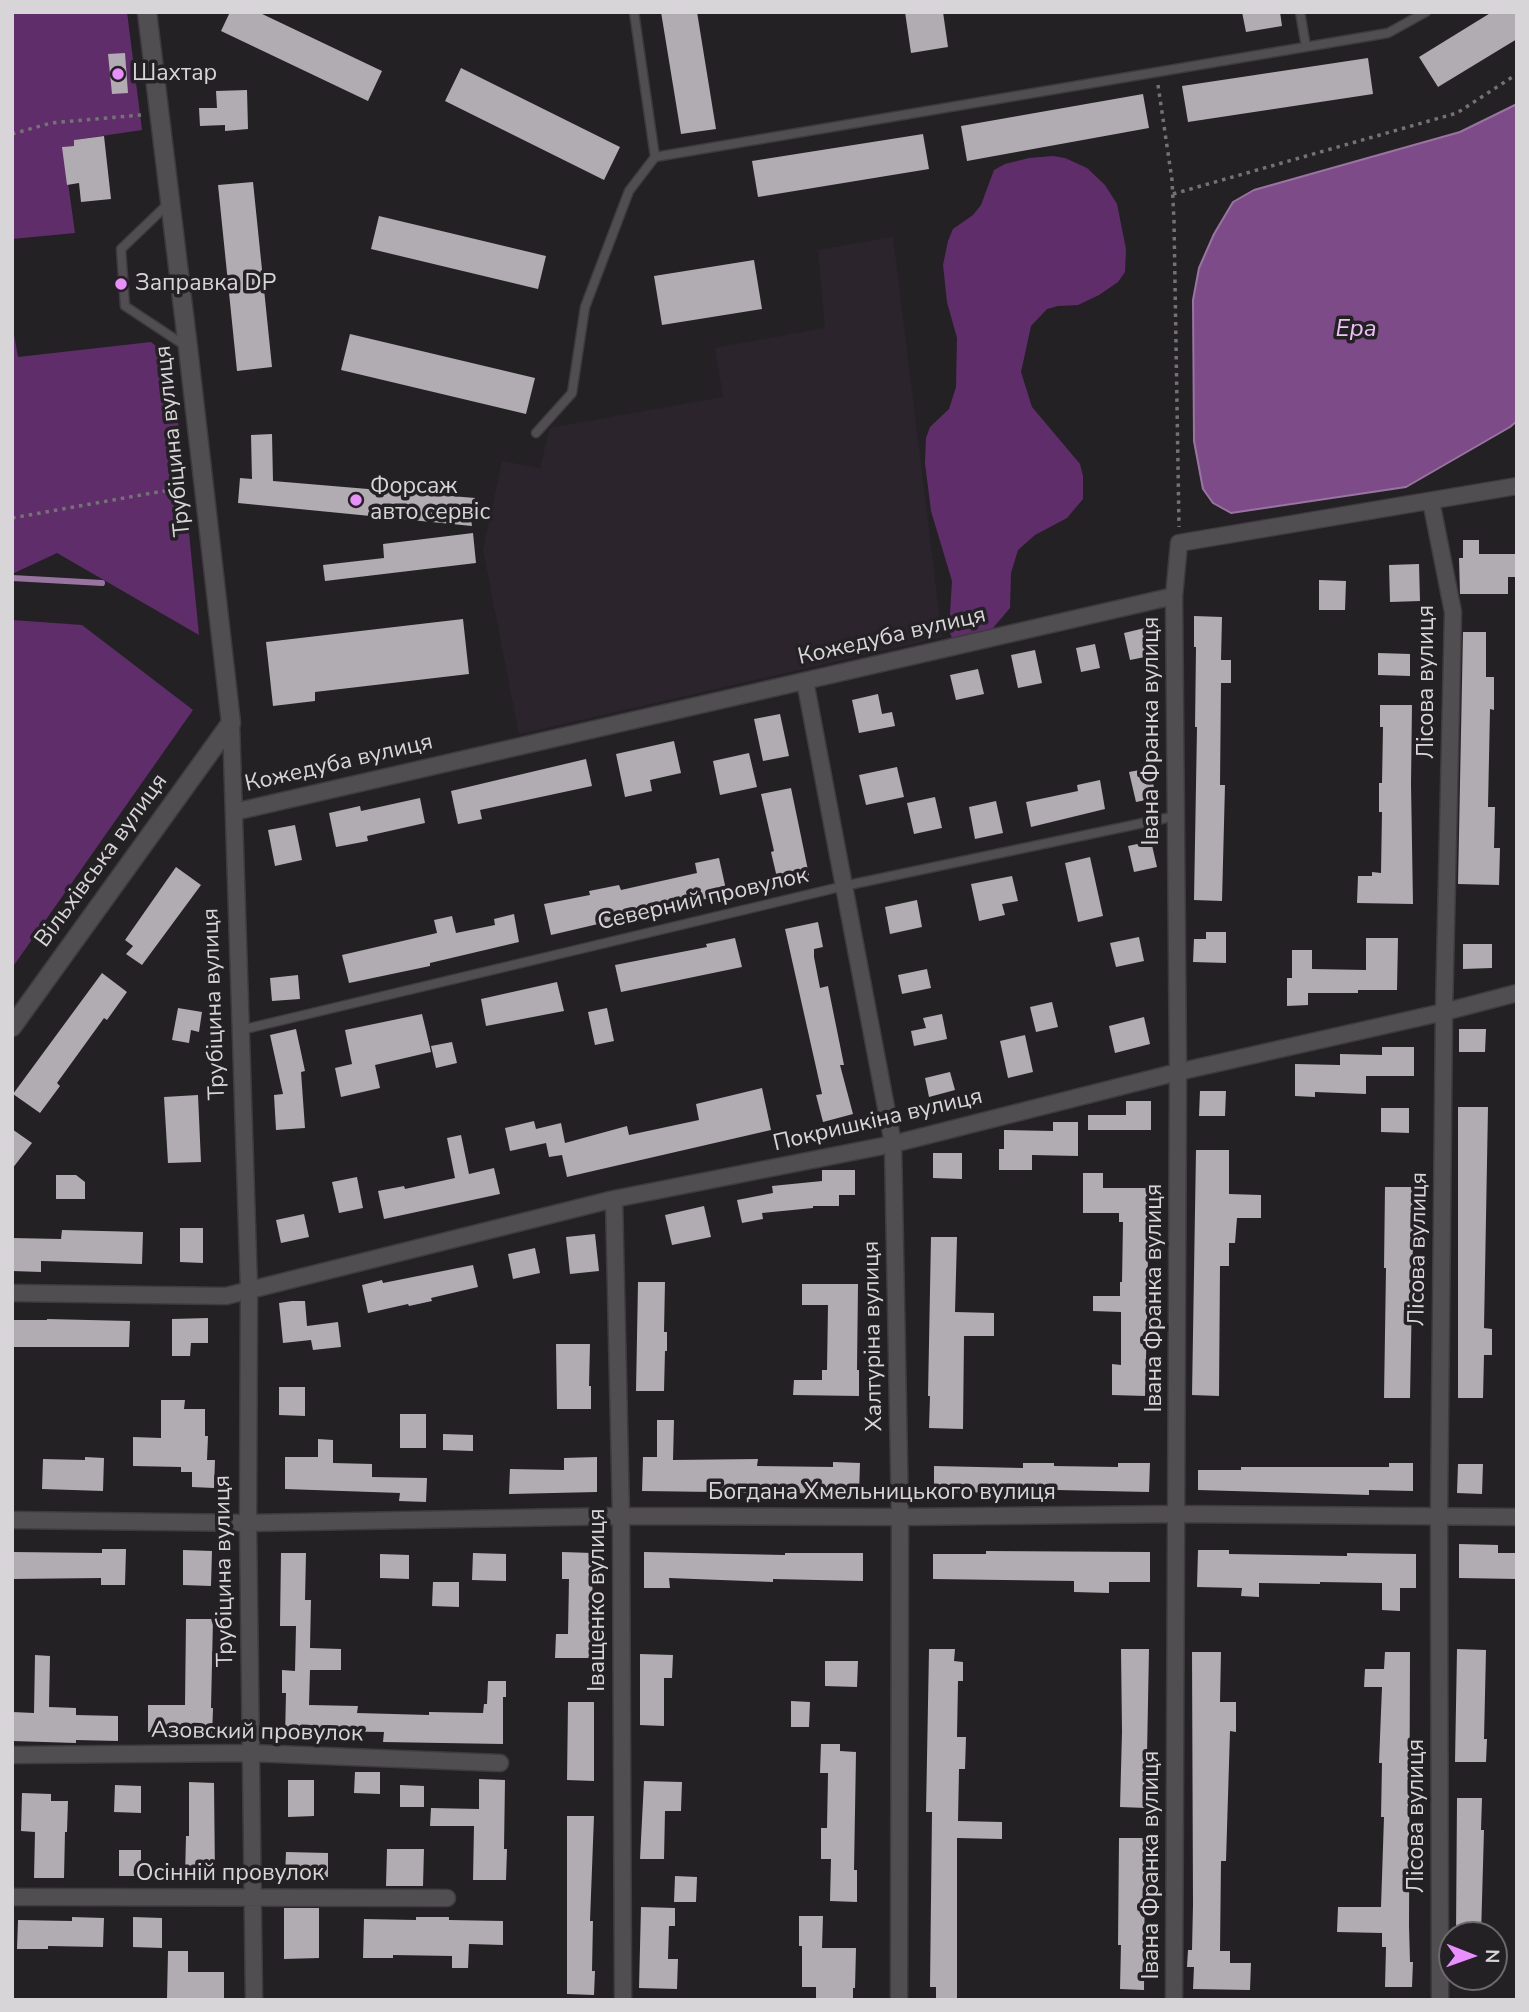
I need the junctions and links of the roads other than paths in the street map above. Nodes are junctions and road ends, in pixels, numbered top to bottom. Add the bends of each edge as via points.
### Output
1 (147, 12) edge
2 (634, 12) edge
3 (1300, 12) edge
4 (1426, 12) edge
5 (1306, 47) junction
6 (655, 157) junction
7 (170, 202) junction
8 (188, 348) junction
9 (536, 433) dead end
10 (1517, 486) edge
11 (1431, 501) junction
12 (1174, 596) junction
13 (805, 681) junction
14 (231, 723) junction
15 (234, 812) junction
16 (1176, 816) junction
17 (844, 886) junction
18 (1517, 993) edge
19 (1444, 1012) junction
20 (12, 1027) edge
21 (240, 1030) junction
22 (1178, 1072) junction
23 (893, 1144) junction
24 (614, 1199) junction
25 (249, 1289) junction
26 (12, 1293) edge
27 (1177, 1514) junction
28 (1439, 1515) junction
29 (621, 1517) junction
30 (900, 1517) junction
31 (1517, 1517) edge
32 (12, 1520) edge
33 (248, 1523) junction
34 (251, 1753) junction
35 (12, 1755) edge
36 (500, 1763) dead end
37 (12, 1897) edge
38 (253, 1897) junction
39 (447, 1898) dead end
40 (254, 2000) edge
41 (623, 2000) edge
42 (899, 2000) edge
43 (1174, 2000) edge
44 (1440, 2000) edge

1 - 7 street, Трубіцина вулиця
2 - 6 lane
3 - 5 lane
4 - 5 lane via 1388,33
5 - 6 lane
6 - 9 lane via 629,191 586,307 572,393
7 - 8 street, Трубіцина вулиця
7 - 8 lane via 121,249 125,306
8 - 14 street, Трубіцина вулиця
10 - 11 street
11 - 12 street via 1179,543
11 - 19 street, Лісова вулиця via 1453,611
12 - 13 street, Кожедуба вулиця
12 - 16 street, Івана Франка вулиця
13 - 15 street, Кожедуба вулиця
13 - 17 street, Халтуріна вулиця
14 - 15 street, Трубіцина вулиця
14 - 20 street, Вільхівська вулиця
15 - 21 street, Трубіцина вулиця
16 - 17 lane, Северний провулок
16 - 22 street, Івана Франка вулиця
17 - 21 lane, Северний провулок
17 - 23 street, Халтуріна вулиця
18 - 19 street, Покришкіна вулиця
19 - 22 street, Покришкіна вулиця
19 - 28 street, Лісова вулиця
21 - 25 street, Трубіцина вулиця
22 - 23 street, Покришкіна вулиця
22 - 27 street, Івана Франка вулиця
23 - 24 street, Покришкіна вулиця
23 - 30 street, Халтуріна вулиця
24 - 25 street, Покришкіна вулиця
24 - 29 street, Іващенко вулиця
25 - 26 street, Покришкіна вулиця via 226,1296
25 - 33 street, Трубіцина вулиця
27 - 28 street, Богдана Хмельницького вулиця
27 - 30 street, Богдана Хмельницького вулиця
27 - 43 street, Івана Франка вулиця
28 - 31 street, Богдана Хмельницького вулиця
28 - 44 street, Лісова вулиця
29 - 30 street, Богдана Хмельницького вулиця
29 - 33 street, Богдана Хмельницького вулиця
29 - 41 street, Іващенко вулиця
30 - 42 street, Халтуріна вулиця
32 - 33 street, Богдана Хмельницького вулиця
33 - 34 street, Трубіцина вулиця
34 - 35 street, Азовский провулок
34 - 36 street, Азовский провулок
34 - 38 street, Трубіцина вулиця
37 - 38 street, Осінній провулок
38 - 39 street, Осінній провулок
38 - 40 street, Трубіцина вулиця

